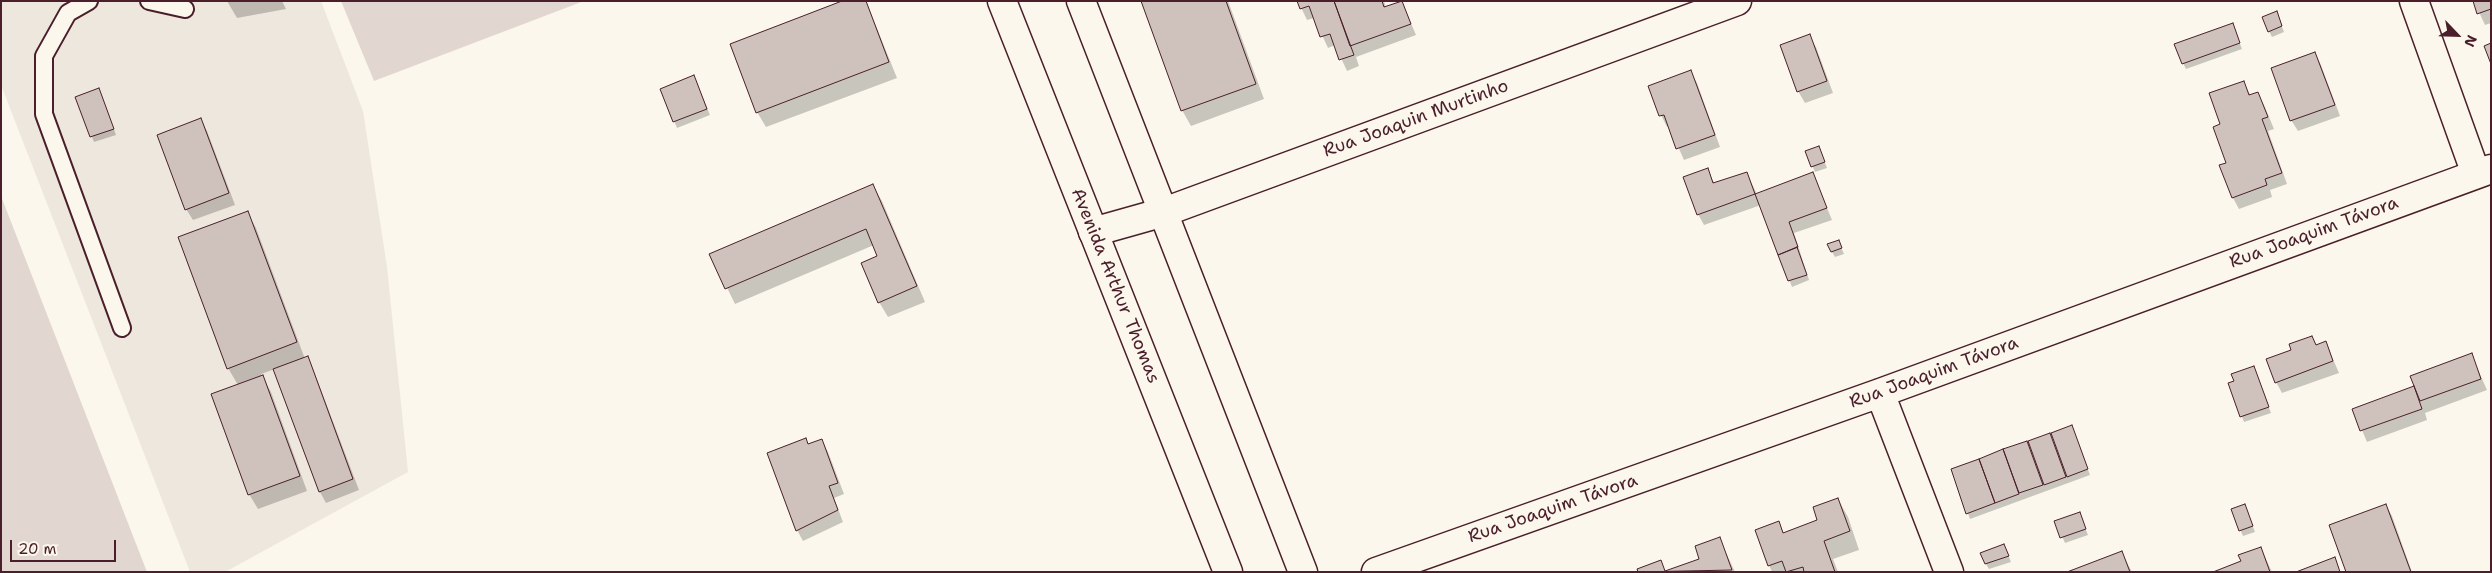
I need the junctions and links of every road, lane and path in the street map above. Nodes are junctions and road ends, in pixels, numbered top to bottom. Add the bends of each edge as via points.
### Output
1 (89, 1) edge
2 (149, 1) edge
3 (1002, 1) edge
4 (1081, 1) edge
5 (1737, 1) edge
6 (2414, 1) edge
7 (185, 9) dead end
8 (2483, 171) edge
9 (1164, 212) junction
10 (1093, 232) junction
11 (122, 328) dead end
12 (1880, 394) junction
13 (1228, 572) edge
14 (1303, 572) edge
15 (1376, 572) edge
16 (1949, 572) edge

1 - 11 lane via 68,13 44,56 44,114
2 - 7 lane
3 - 10 street, Avenida Arthur Thomas
4 - 9 street
5 - 9 street, Rua Joaquin Murtinho
6 - 8 street
8 - 12 street, Rua Joaquim Távora
9 - 10 street, Rua Joaquin Murtinho
9 - 14 street
10 - 13 street, Avenida Arthur Thomas
12 - 15 street, Rua Joaquim Távora
12 - 16 street

